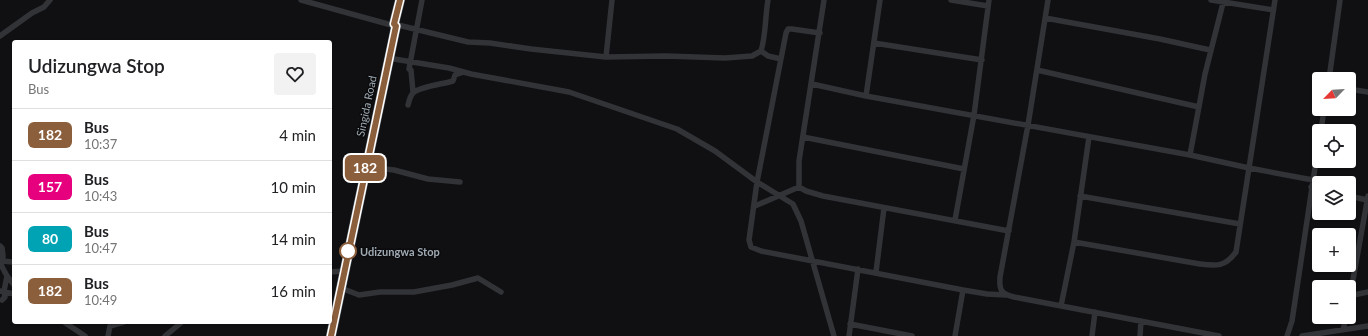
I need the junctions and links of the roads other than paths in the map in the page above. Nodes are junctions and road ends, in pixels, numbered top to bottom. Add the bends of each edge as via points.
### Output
1 (50, 0) edge
2 (301, 0) edge
3 (400, 0) edge
4 (422, 0) edge
5 (612, 0) edge
6 (768, 0) edge
7 (824, 0) edge
8 (880, 0) edge
9 (951, 0) edge
10 (1048, 0) edge
11 (1211, 0) edge
12 (1275, 0) edge
13 (1340, 0) edge
14 (989, 3) edge
15 (1222, 3) junction
16 (1273, 10) junction
17 (1045, 18) junction
18 (395, 25) junction
19 (416, 29) junction
20 (820, 33) junction
21 (0, 36) edge
22 (874, 43) junction
23 (1210, 50) junction
24 (761, 51) junction
25 (606, 57) junction
26 (388, 58) junction
27 (781, 59) junction
28 (982, 60) junction
29 (410, 62) junction
30 (1037, 70) junction
31 (464, 72) junction
32 (1330, 72) edge
33 (812, 84) junction
34 (1356, 90) edge
35 (413, 92) junction
36 (1368, 92) edge
37 (866, 96) junction
38 (408, 105) dead end
39 (1199, 107) junction
40 (974, 115) junction
41 (1028, 125) junction
42 (1089, 137) junction
43 (803, 138) junction
44 (1190, 155) junction
45 (366, 167) junction
46 (1249, 168) junction
47 (964, 169) junction
48 (1312, 180) edge
49 (460, 182) dead end
50 (757, 182) junction
51 (1312, 184) edge
52 (799, 187) junction
53 (1311, 187) joint
54 (780, 196) junction
55 (1080, 196) junction
56 (1356, 197) edge
57 (1368, 198) edge
58 (754, 206) junction
59 (884, 208) junction
60 (954, 220) junction
61 (1240, 224) junction
62 (1009, 231) junction
63 (1074, 242) junction
64 (0, 246) edge
65 (813, 261) junction
66 (12, 262) dead end
67 (1, 263) edge
68 (858, 269) junction
69 (332, 272) edge
70 (344, 272) junction
71 (876, 272) junction
72 (7, 276) junction
73 (1352, 280) edge
74 (12, 282) edge
75 (341, 288) junction
76 (963, 290) junction
77 (2, 291) edge
78 (501, 292) dead end
79 (1368, 292) edge
80 (12, 294) edge
81 (1006, 296) junction
82 (1356, 296) edge
83 (2, 300) dead end
84 (1061, 306) junction
85 (1095, 312) junction
86 (1141, 321) junction
87 (67, 324) edge
88 (109, 324) edge
89 (180, 324) edge
90 (850, 324) junction
91 (1344, 324) edge
92 (1368, 326) edge
93 (1343, 330) junction
94 (903, 335) edge
95 (85, 336) edge
96 (108, 336) edge
97 (165, 336) edge
98 (331, 336) edge
99 (834, 336) edge
100 (848, 336) edge
101 (912, 336) edge
102 (955, 336) edge
103 (1092, 336) edge
104 (1140, 336) edge
105 (1219, 336) edge
106 (1287, 336) edge
107 (1303, 336) edge

1 - 21 street via 44,7
2 - 18 street
3 - 18 highway, Singida Road
4 - 19 street
5 - 25 street
6 - 24 street
7 - 20 street
8 - 22 street
9 - 14 street
10 - 17 street
11 - 15 street
12 - 16 street
13 - 32 street
14 - 28 street
15 - 16 street
15 - 23 street
16 - 46 street
17 - 23 street
17 - 30 street
18 - 19 street
18 - 26 highway, Singida Road
19 - 25 street via 468,42 490,42
19 - 29 street
20 - 27 street via 788,29
20 - 33 street
22 - 28 street
22 - 37 street
23 - 39 street
24 - 25 street via 752,56 725,58
24 - 27 street via 768,56
26 - 29 street
26 - 45 highway, Singida Road
27 - 50 street
28 - 40 street
29 - 31 street
29 - 35 street
30 - 39 street
30 - 41 street
31 - 35 street via 455,76 453,81
31 - 50 street via 569,92 677,129 716,152
33 - 37 street
33 - 43 street
34 - 36 street
35 - 38 street
37 - 40 street
39 - 44 street
40 - 41 street
40 - 47 street
41 - 42 street
41 - 62 street
42 - 44 street
42 - 55 street
43 - 47 street
43 - 52 street via 799,161
44 - 46 street
45 - 49 street via 394,170 428,179
45 - 70 highway, Singida Road
46 - 48 street
46 - 61 street
47 - 60 street
50 - 54 street
50 - 58 street
51 - 53 street
52 - 54 street
52 - 59 street via 822,196
53 - 106 street via 1292,321
54 - 58 street
54 - 65 street via 793,204
55 - 61 street
55 - 63 street
56 - 57 street
57 - 73 street
58 - 65 street via 749,240 751,248
59 - 60 street
59 - 71 street
60 - 62 street
61 - 63 street via 1236,252 1230,260 1213,265
62 - 81 street via 999,285
63 - 84 street
64 - 67 street
65 - 68 street
65 - 99 street
66 - 67 street
67 - 72 street
68 - 71 street
68 - 90 street
69 - 70 street
70 - 75 highway, Singida Road
71 - 76 street
72 - 74 street
72 - 77 street
75 - 78 street via 360,295 414,292 478,278
75 - 98 highway, Singida Road
76 - 81 street
76 - 102 street
77 - 80 street
77 - 83 street
79 - 82 street
81 - 84 street
84 - 85 street
85 - 86 street
85 - 103 street
86 - 104 street
86 - 105 street
87 - 95 street
88 - 96 street
89 - 97 street
90 - 94 street
90 - 100 street
91 - 93 street
92 - 93 street
93 - 107 street
94 - 101 street

